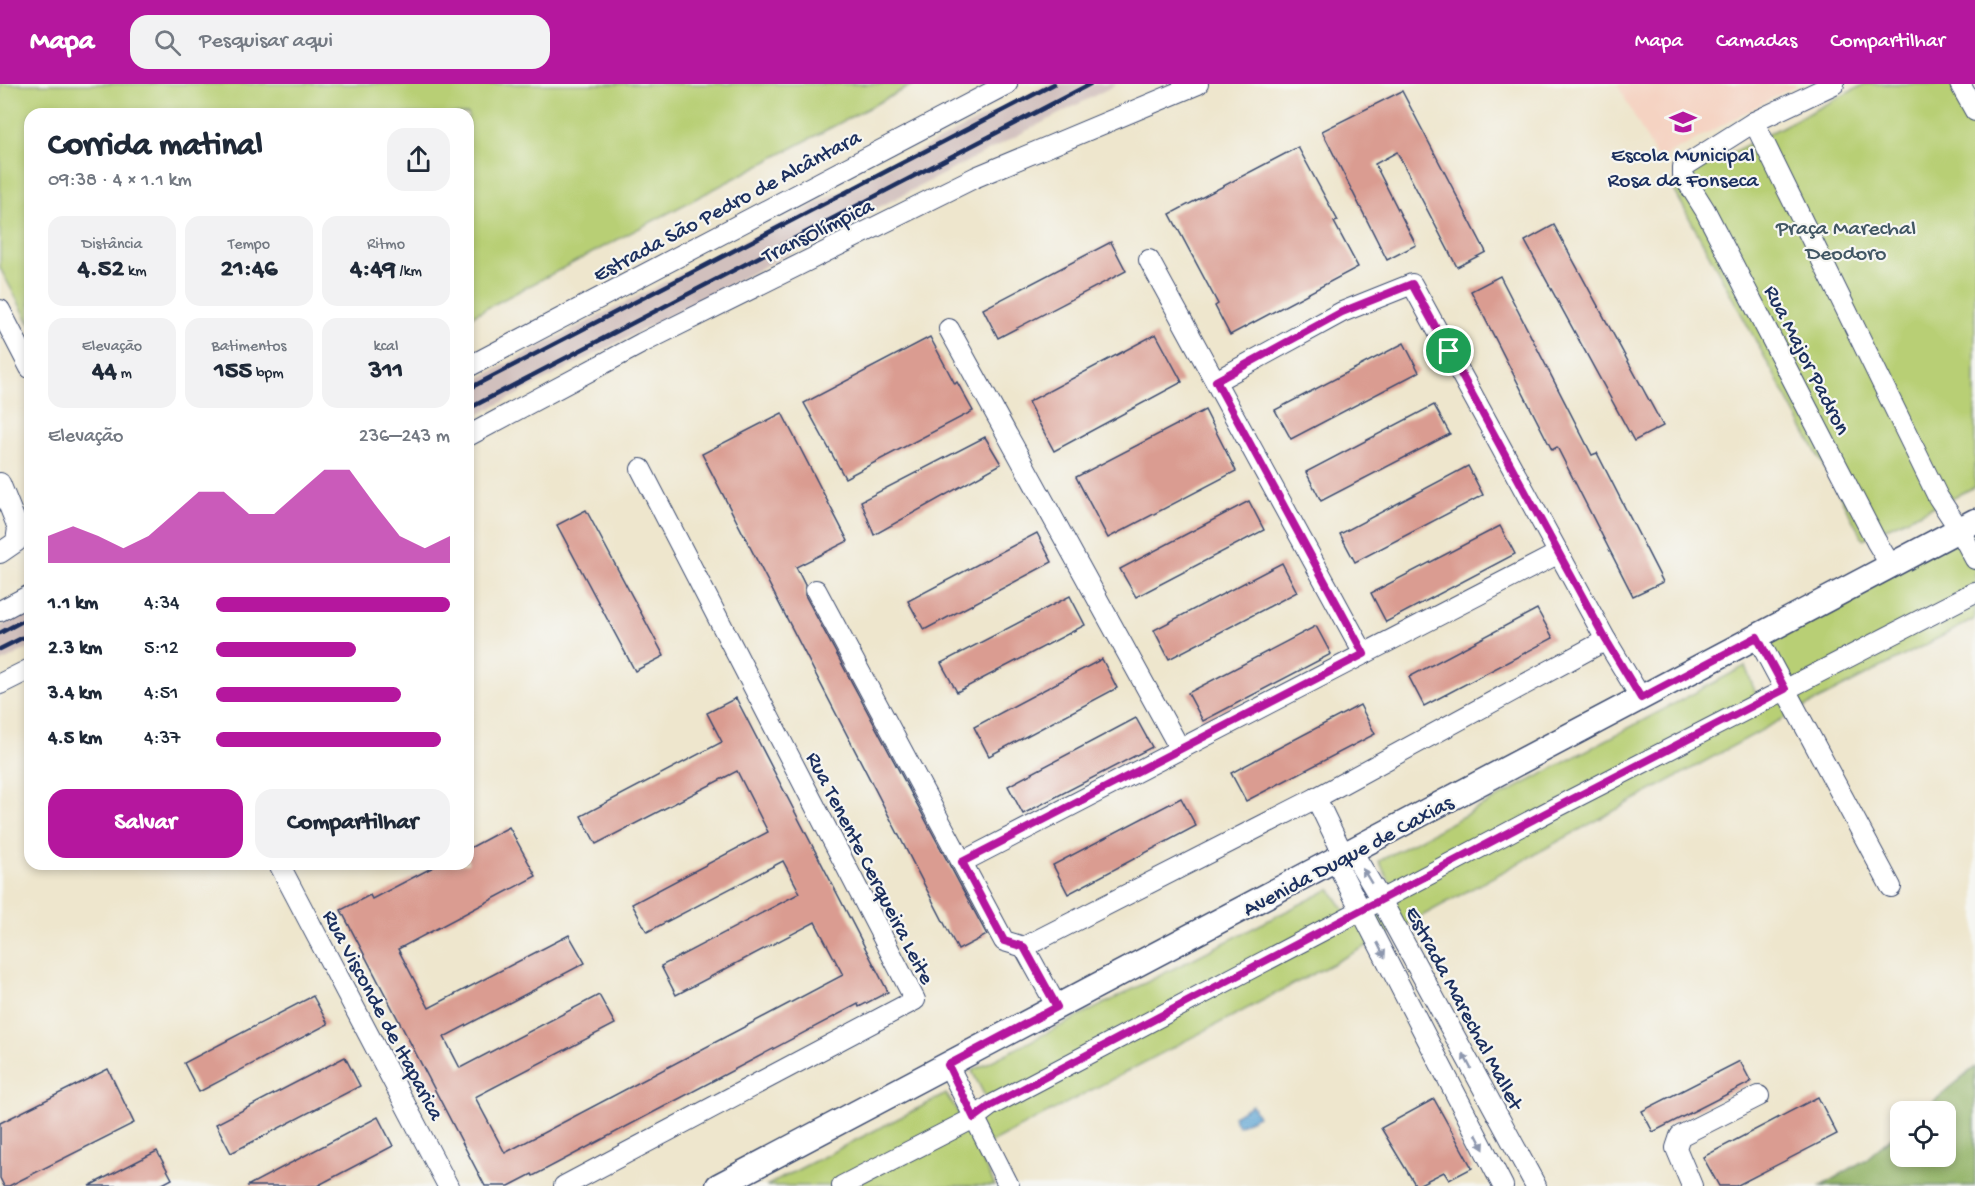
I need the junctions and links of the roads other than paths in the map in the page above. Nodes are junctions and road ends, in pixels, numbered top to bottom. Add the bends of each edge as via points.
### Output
1 (1007, 84) edge
2 (1198, 84) edge
3 (1834, 84) edge
4 (1960, 84) edge
5 (1975, 111) edge
6 (1754, 122) junction
7 (1149, 260) dead end
8 (0, 310) edge
9 (949, 329) dead end
10 (24, 356) edge
11 (474, 364) edge
12 (1216, 381) junction
13 (474, 433) edge
14 (641, 469) dead end
15 (0, 483) edge
16 (1967, 525) edge
17 (0, 553) edge
18 (1560, 553) junction
19 (1975, 559) edge
20 (1891, 566) junction
21 (816, 590) dead end
22 (1975, 592) edge
23 (24, 598) edge
24 (0, 611) edge
25 (1757, 637) junction
26 (1606, 640) junction
27 (1364, 654) junction
28 (24, 672) edge
29 (0, 684) edge
30 (1785, 689) junction
31 (1641, 698) junction
32 (1180, 749) junction
33 (1316, 798) junction
34 (1344, 856) junction
35 (962, 862) junction
36 (282, 870) edge
37 (1891, 887) dead end
38 (1381, 900) junction
39 (1360, 911) junction
40 (1024, 947) junction
41 (1057, 1007) junction
42 (948, 1065) junction
43 (1759, 1096) dead end
44 (1491, 1104) junction
45 (1466, 1116) junction
46 (974, 1118) junction
47 (448, 1186) edge
48 (564, 1186) edge
49 (718, 1186) edge
50 (842, 1186) edge
51 (1009, 1186) edge
52 (1503, 1186) edge
53 (1536, 1186) edge
54 (1692, 1186) edge

1 - 11 street, Estrada São Pedro de Alcântara
2 - 13 street, TransOlímpica via 976,177 642,343
3 - 6 street, Rua Major Padron
4 - 5 street
6 - 16 street via 1938,497
6 - 20 street, Rua Major Padron via 1683,167 1683,175
7 - 12 street
8 - 10 street
9 - 32 street
12 - 18 street via 1342,312 1412,284
12 - 27 street
14 - 48 street, Rua Tenente Cerqueira Leite via 915,1000
15 - 17 street via 18,528 16,542
16 - 19 street
16 - 20 main road, Avenida Duque de Caxias
18 - 26 street
18 - 27 street
20 - 25 main road, Avenida Duque de Caxias
21 - 35 street
22 - 30 street
23 - 24 street
25 - 30 street
25 - 31 main road, Avenida Duque de Caxias
26 - 31 street
26 - 33 street
27 - 32 street
28 - 29 street
30 - 37 street
30 - 38 street
31 - 34 main road, Avenida Duque de Caxias
32 - 35 street
33 - 34 street
33 - 40 street
38 -> 34 street, Estrada Marechal Mallet
34 - 39 street
34 - 41 main road, Avenida Duque de Caxias
35 - 40 street via 1004,941
36 - 47 street, Rua Visconde de Itaparica
38 - 39 street
44 -> 38 street, Estrada Marechal Mallet
39 -> 45 street
39 - 46 street
40 - 41 street
41 - 42 main road, Avenida Duque de Caxias
42 - 46 street
42 - 49 main road, Avenida Duque de Caxias
43 - 54 street via 1680,1137 1676,1148
44 - 45 street
44 - 53 street, Estrada Marechal Mallet
45 -> 52 street
46 - 50 street
46 - 51 street

